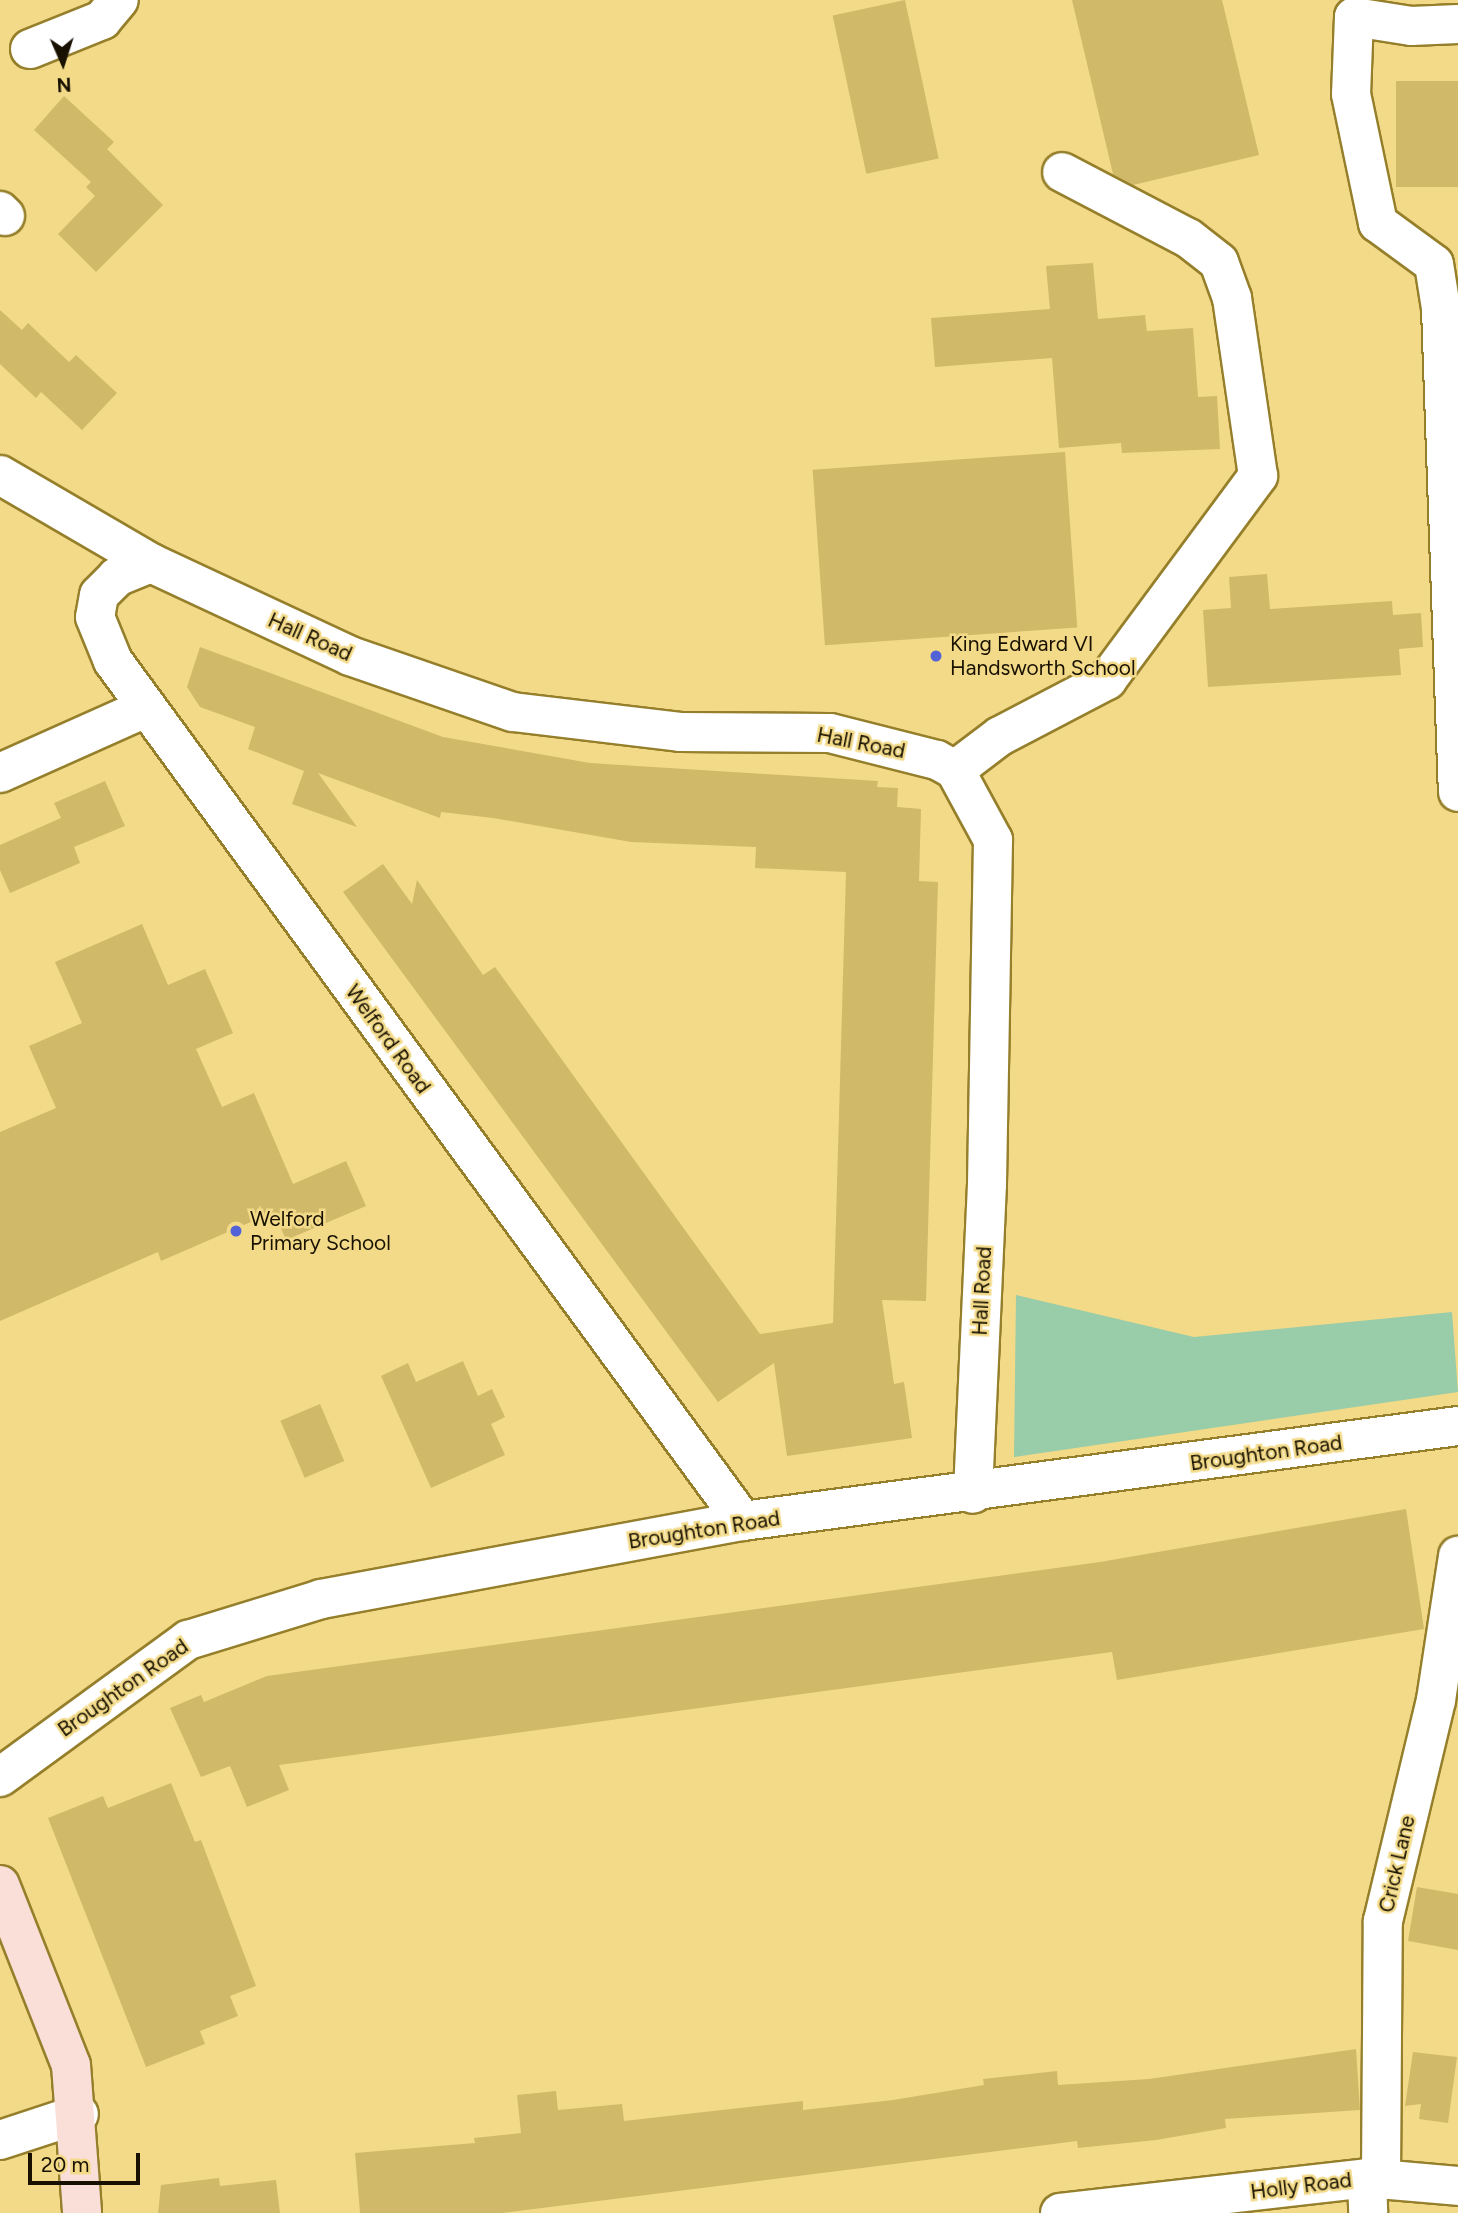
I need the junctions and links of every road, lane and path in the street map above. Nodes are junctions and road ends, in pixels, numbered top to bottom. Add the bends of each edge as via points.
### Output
1 (119, 0) edge
2 (1346, 8) edge
3 (1458, 24) edge
4 (30, 49) dead end
5 (1062, 172) dead end
6 (0, 475) edge
7 (151, 564) junction
8 (145, 708) junction
9 (4, 761) edge
10 (955, 770) junction
11 (1458, 792) edge
12 (1458, 1426) edge
13 (973, 1494) junction
14 (743, 1521) junction
15 (1458, 1556) edge
16 (0, 1777) edge
17 (0, 1885) edge
18 (79, 2114) junction
19 (0, 2140) edge
20 (1458, 2186) edge
21 (1372, 2190) edge
22 (82, 2213) edge
23 (1060, 2213) edge

1 - 4 street via 102,20
2 - 3 street via 1410,26
2 - 11 street via 1352,94 1378,223 1434,264 1441,308
5 - 10 street via 1188,238 1219,262 1232,298 1258,476 1107,680 1000,736
6 - 7 street, Hall Road
7 - 8 street, Welford Road via 108,586 99,595 95,617 113,661
7 - 10 street, Hall Road via 350,656 513,712 680,732 830,733
8 - 9 street
8 - 14 street, Welford Road
10 - 13 street, Hall Road via 993,841 987,1184
12 - 13 street, Broughton Road
13 - 14 street, Broughton Road
14 - 16 street, Broughton Road via 321,1599 188,1640
15 - 21 street, Crick Lane via 1436,1700 1383,1921
17 - 18 main road via 71,2066
18 - 19 street
18 - 22 main road
20 - 21 street, Holly Road
21 - 23 street, Holly Road

